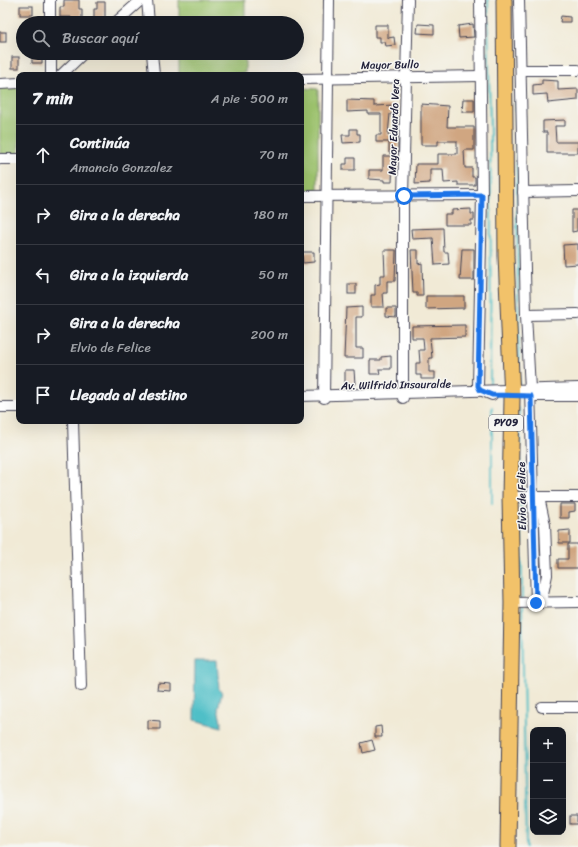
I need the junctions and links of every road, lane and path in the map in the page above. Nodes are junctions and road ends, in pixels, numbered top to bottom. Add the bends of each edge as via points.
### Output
1 (50, 0) edge
2 (141, 0) edge
3 (148, 0) edge
4 (329, 0) edge
5 (408, 0) edge
6 (480, 0) edge
7 (495, 0) edge
8 (504, 0) edge
9 (519, 0) edge
10 (50, 16) edge
11 (123, 16) edge
12 (149, 16) edge
13 (51, 60) edge
14 (76, 60) edge
15 (153, 60) edge
16 (521, 70) junction
17 (578, 70) edge
18 (51, 72) edge
19 (63, 72) edge
20 (154, 72) edge
21 (407, 76) junction
22 (480, 76) junction
23 (328, 78) junction
24 (304, 79) edge
25 (16, 83) edge
26 (0, 84) edge
27 (515, 147) junction
28 (0, 159) edge
29 (16, 159) edge
30 (578, 191) edge
31 (523, 192) junction
32 (326, 195) junction
33 (482, 195) junction
34 (304, 196) edge
35 (404, 196) junction
36 (516, 256) junction
37 (578, 314) edge
38 (526, 315) junction
39 (578, 388) edge
40 (480, 390) junction
41 (530, 392) junction
42 (506, 393) junction
43 (403, 396) junction
44 (578, 396) edge
45 (304, 397) edge
46 (324, 397) junction
47 (16, 403) edge
48 (0, 404) edge
49 (16, 407) edge
50 (0, 408) edge
51 (73, 424) edge
52 (510, 497) junction
53 (536, 497) junction
54 (578, 497) edge
55 (578, 602) edge
56 (512, 603) junction
57 (539, 603) junction
58 (81, 686) dead end
59 (542, 707) dead end
60 (578, 707) edge
61 (505, 847) edge
62 (508, 847) edge

1 - 10 street
2 - 11 street
3 - 12 street
4 - 23 street
5 - 21 street, Mayor Eduardo Vera
6 - 22 street
7 - 42 highway, PY09
8 - 27 highway, PY09
9 - 16 street, Elvio de Felice
13 - 18 street
14 - 19 street
15 - 20 street
16 - 17 street
16 - 27 street, Elvio de Felice
21 - 22 street, Mayor Bullo
21 - 23 street, Mayor Bullo
21 - 35 street, Mayor Eduardo Vera
22 - 33 street
23 - 24 street, Mayor Bullo
23 - 32 street
25 - 26 street
27 - 31 street, Elvio de Felice
27 - 36 highway, PY09
28 - 29 street
30 - 31 street
31 - 36 street, Elvio de Felice
32 - 34 street
32 - 35 street
32 - 46 street
33 - 35 street
33 - 40 street via 478,386
35 - 43 street, Mayor Eduardo Vera
36 - 38 street, Elvio de Felice
36 - 42 highway, PY09
37 - 38 street
38 - 41 street, Elvio de Felice
39 - 41 street
40 - 42 street
40 - 42 street
40 - 43 street
41 - 42 street
41 - 44 street
41 - 53 street, Elvio de Felice
42 - 43 street, Av. Wilfrido Insauralde
42 - 52 highway, PY09
42 - 61 highway, PY09
43 - 46 street, Av. Wilfrido Insauralde
45 - 46 street, Av. Wilfrido Insauralde
47 - 48 street
49 - 50 street
51 - 58 street
52 - 53 street
52 - 56 highway, PY09
53 - 54 street
53 - 57 street, Elvio de Felice via 545,525 547,575
55 - 57 street
56 - 57 street
56 - 62 highway, PY09
59 - 60 street

